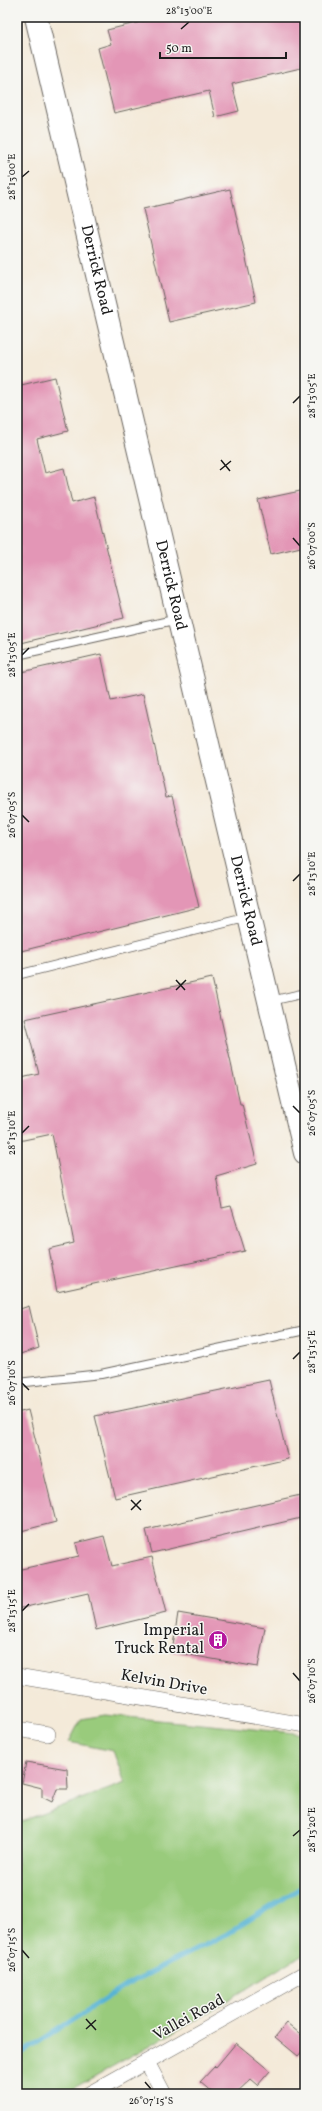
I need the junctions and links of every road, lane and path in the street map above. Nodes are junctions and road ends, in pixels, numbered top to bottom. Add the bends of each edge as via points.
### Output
1 (36, 17) edge
2 (179, 619) junction
3 (17, 655) edge
4 (250, 917) junction
5 (17, 975) edge
6 (305, 993) edge
7 (270, 1002) junction
8 (305, 1153) edge
9 (305, 1330) edge
10 (17, 1383) edge
11 (17, 1676) edge
12 (305, 1725) edge
13 (17, 1728) edge
14 (48, 1734) dead end
15 (305, 1973) edge
16 (146, 2062) junction
17 (90, 2094) edge
18 (164, 2094) edge

1 - 2 street, Derrick Road
2 - 3 lane
2 - 4 street, Derrick Road
4 - 5 lane
4 - 7 street, Derrick Road
6 - 7 lane
7 - 8 street, Derrick Road
9 - 10 lane via 101,1374
11 - 12 street, Kelvin Drive
13 - 14 street
15 - 16 street, Vallei Road
16 - 17 street, Vallei Road
16 - 18 street

